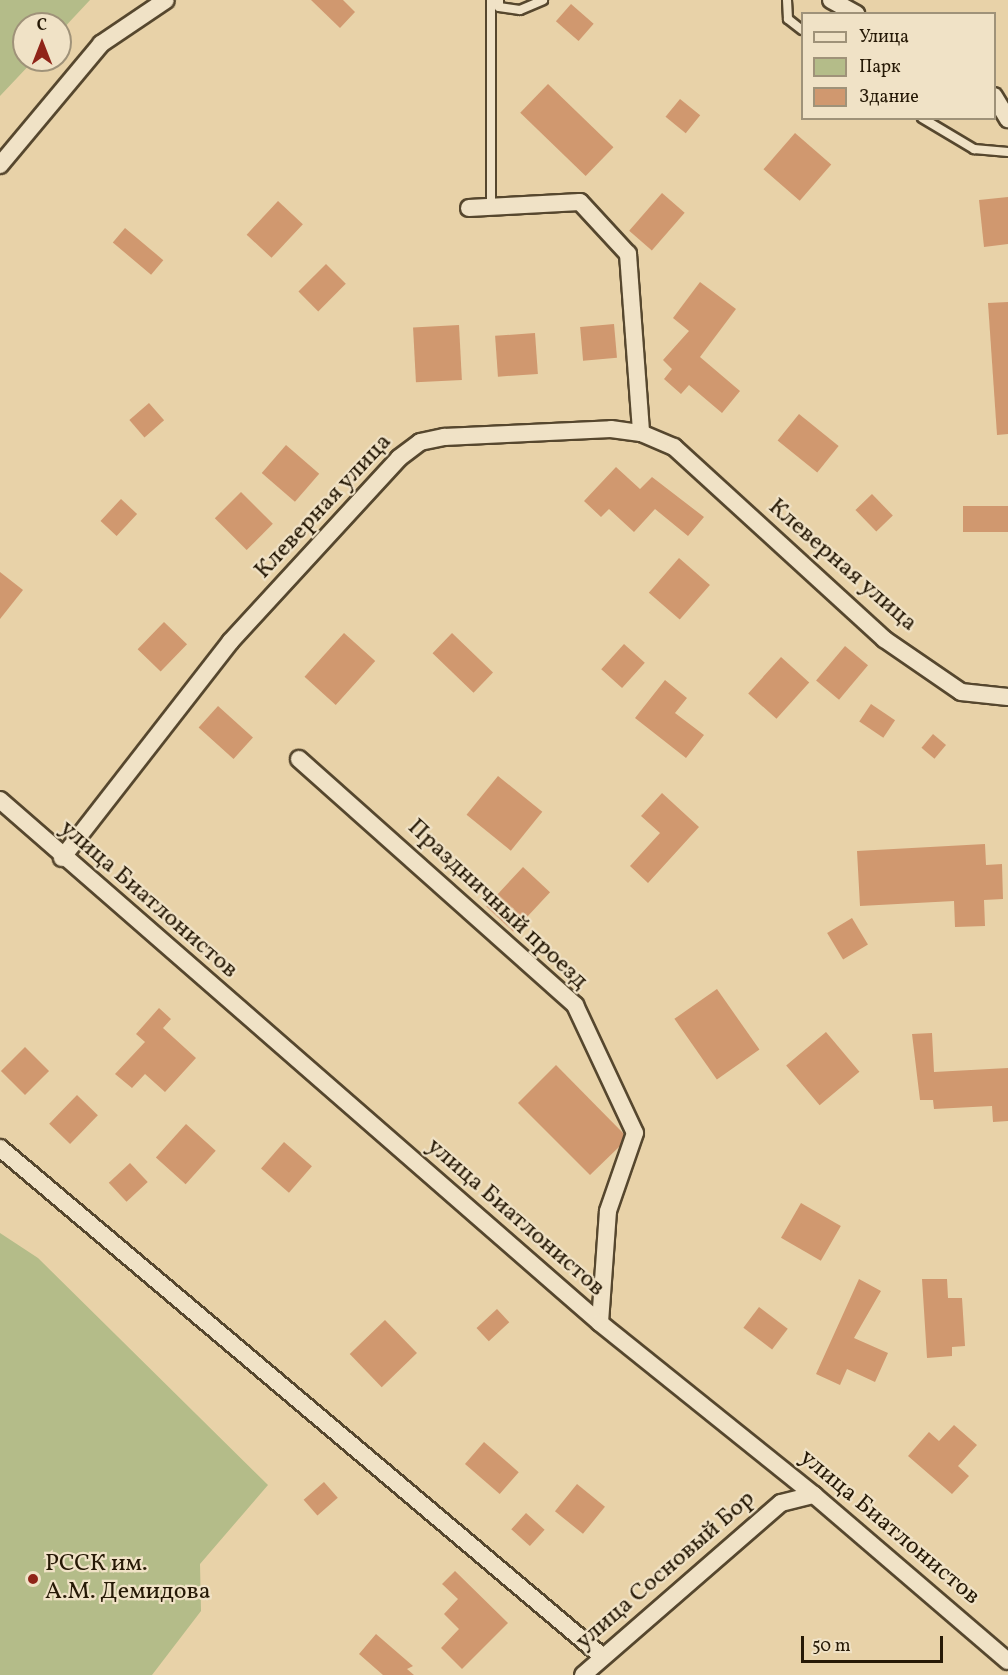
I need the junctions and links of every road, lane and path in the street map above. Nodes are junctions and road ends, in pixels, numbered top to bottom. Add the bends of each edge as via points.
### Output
1 (166, 0) edge
2 (491, 0) edge
3 (499, 0) edge
4 (543, 0) edge
5 (787, 0) edge
6 (831, 0) edge
7 (852, 12) edge
8 (801, 29) edge
9 (996, 99) edge
10 (1008, 119) edge
11 (924, 120) edge
12 (1008, 152) edge
13 (0, 165) edge
14 (491, 207) junction
15 (468, 208) dead end
16 (641, 433) junction
17 (1008, 697) edge
18 (299, 759) dead end
19 (0, 800) edge
20 (62, 858) junction
21 (0, 1148) edge
22 (600, 1323) junction
23 (814, 1495) junction
24 (603, 1657) junction
25 (1008, 1661) edge
26 (584, 1675) edge

1 - 13 street via 102,44
2 - 14 lane
3 - 4 lane via 500,8 520,10
5 - 8 lane via 788,19
6 - 7 street
9 - 10 street
11 - 12 lane via 974,149
14 - 15 street
14 - 16 street via 580,202 628,254
16 - 17 street, Клеверная улица via 674,447 884,639 961,692
16 - 20 street, Клеверная улица via 611,429 420,442 231,642
18 - 22 street, Праздничный проезд via 575,1005 635,1133 608,1211
19 - 20 street, улица Биатлонистов
20 - 22 street, улица Биатлонистов
21 - 24 street
22 - 23 street, улица Биатлонистов
23 - 24 street, улица Сосновый Бор via 781,1503
23 - 25 street, улица Биатлонистов
24 - 26 street, улица Сосновый Бор

